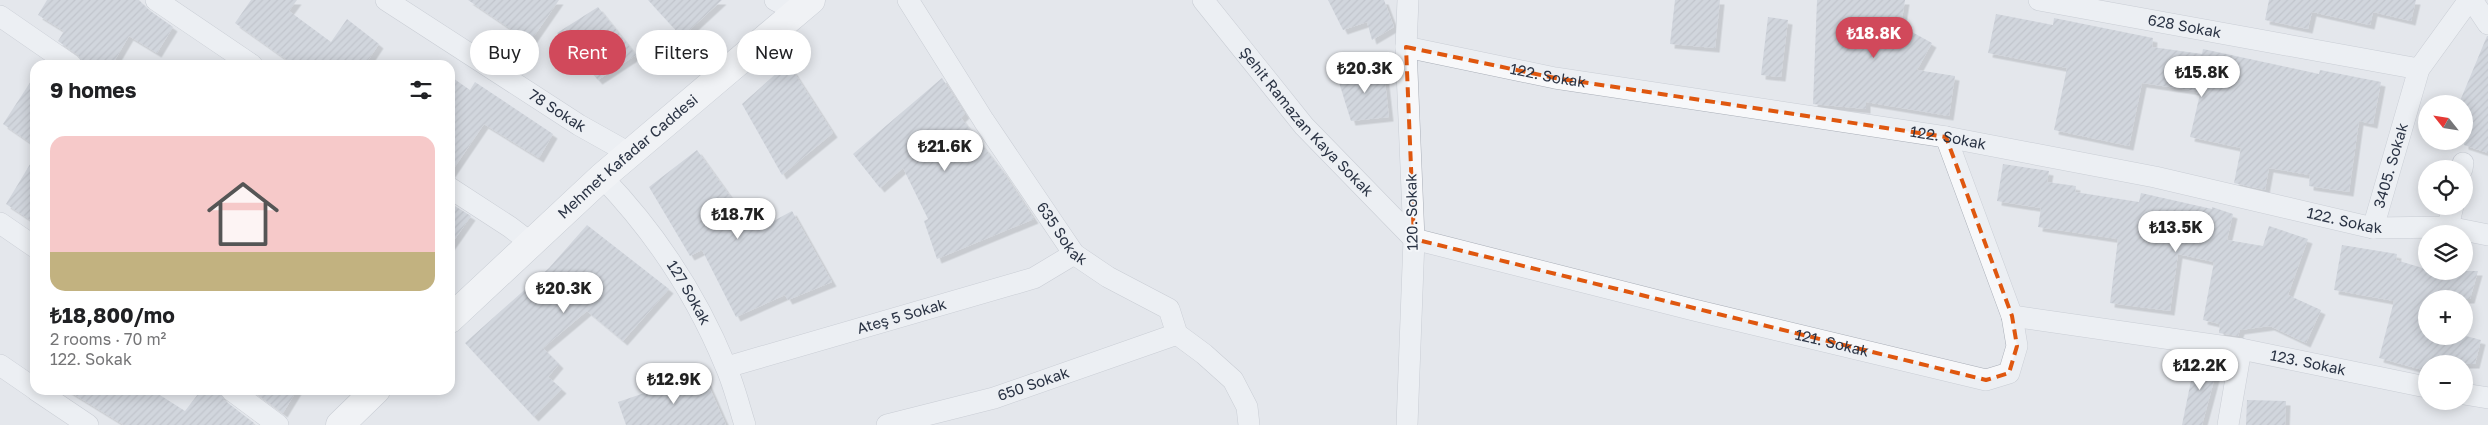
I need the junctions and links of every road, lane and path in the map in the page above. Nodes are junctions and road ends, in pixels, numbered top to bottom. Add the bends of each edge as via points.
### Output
1 (156, 0) edge
2 (386, 0) edge
3 (908, 0) edge
4 (1203, 0) edge
5 (1408, 0) edge
6 (2039, 0) edge
7 (2471, 0) edge
8 (795, 4) edge
9 (2105, 6) edge
10 (0, 16) edge
11 (2488, 24) edge
12 (1406, 46) junction
13 (64, 60) edge
14 (245, 60) edge
15 (2419, 69) junction
16 (1946, 137) junction
17 (629, 153) junction
18 (602, 177) junction
19 (455, 191) edge
20 (0, 223) edge
21 (2418, 227) edge
22 (2373, 228) junction
23 (2473, 232) edge
24 (2488, 235) edge
25 (1414, 239) junction
26 (531, 243) junction
27 (30, 244) edge
28 (1074, 254) junction
29 (455, 314) edge
30 (2012, 316) junction
31 (1177, 334) junction
32 (2241, 349) junction
33 (0, 365) edge
34 (727, 368) junction
35 (30, 385) edge
36 (2418, 385) edge
37 (45, 395) edge
38 (238, 395) edge
39 (371, 395) edge
40 (2473, 396) edge
41 (2488, 398) edge
42 (88, 425) edge
43 (278, 425) edge
44 (340, 425) edge
45 (745, 425) edge
46 (887, 425) edge
47 (1250, 425) edge
48 (1407, 425) edge
49 (2228, 425) edge

1 - 14 street
2 - 17 street, 78 Sokak
3 - 28 street, 635 Sokak via 984,121
4 - 25 street, Şehit Ramazan Kaya Sokak via 1304,126
5 - 12 street, 120. Sokak
6 - 9 street, 628 Sokak
7 - 11 street
7 - 15 street, 3405. Sokak
8 - 17 main road, Mehmet Kafadar Caddesi
9 - 15 street, 628 Sokak
10 - 13 street
12 - 16 street, 122. Sokak via 1555,78
12 - 25 street, 120. Sokak
15 - 22 street, 3405. Sokak
16 - 22 street, 122. Sokak via 2155,176
16 - 30 street, 121. Sokak
17 - 18 main road, Mehmet Kafadar Caddesi
18 - 26 main road, Mehmet Kafadar Caddesi
18 - 34 street, 127 Sokak via 632,208 684,282
19 - 26 street
20 - 27 street
21 - 22 street, 122. Sokak
23 - 24 street, 122. Sokak
25 - 30 street, 121. Sokak via 1986,380 2009,373 2017,346
25 - 48 street, 120. Sokak
26 - 29 main road, Mehmet Kafadar Caddesi
28 - 31 street, 635 Sokak via 1108,277 1169,309
28 - 34 street, Ateş 5 Sokak via 1034,278
30 - 32 street, 123. Sokak
31 - 46 street, 650 Sokak via 994,398
31 - 47 street via 1233,380 1247,407
32 - 36 street, 123. Sokak
32 - 49 street
33 - 35 street
34 - 45 street, 127 Sokak
37 - 42 street
38 - 43 street
39 - 44 main road
40 - 41 street

